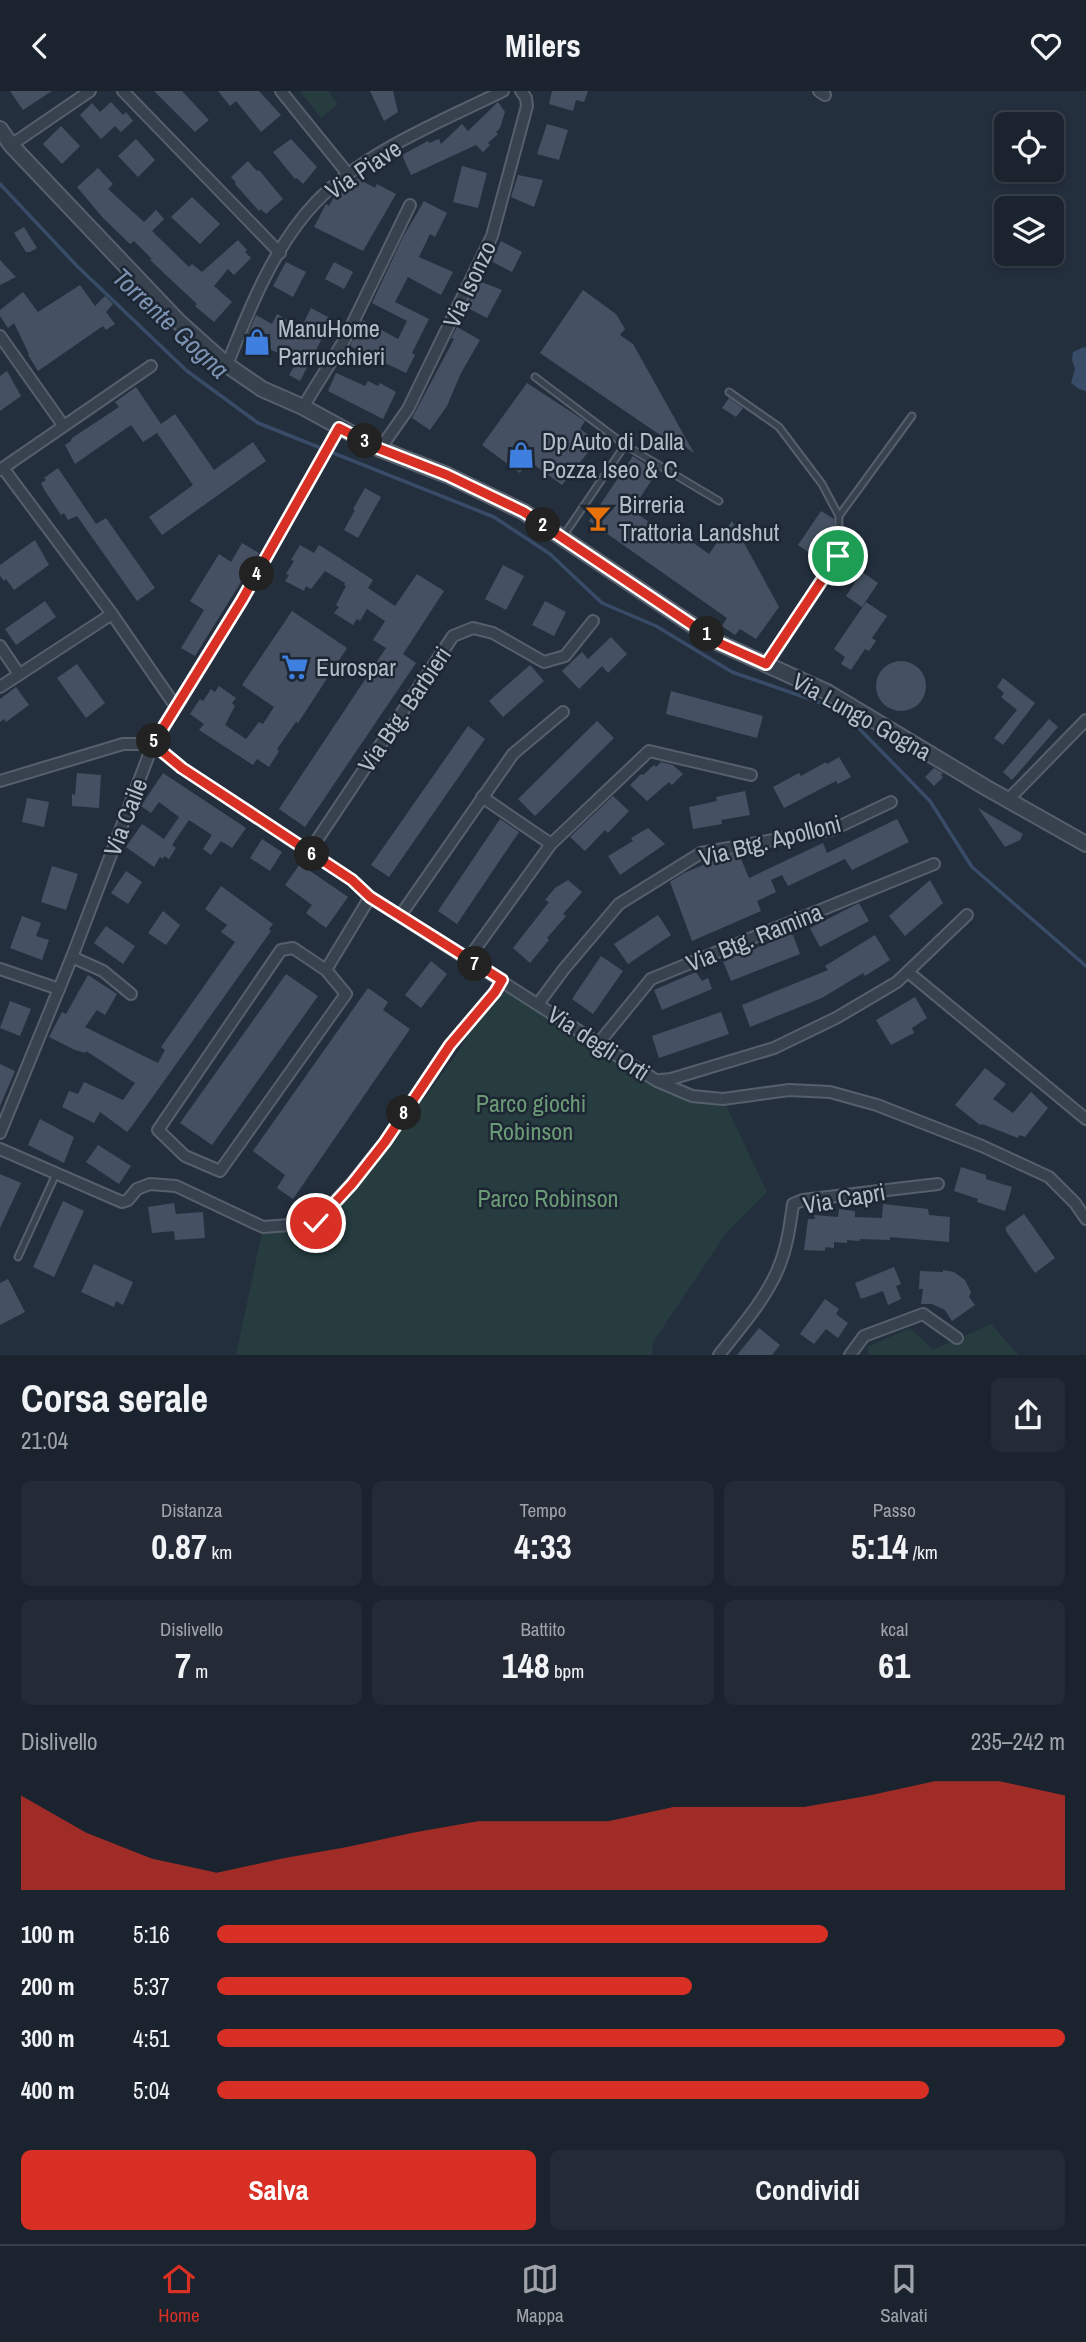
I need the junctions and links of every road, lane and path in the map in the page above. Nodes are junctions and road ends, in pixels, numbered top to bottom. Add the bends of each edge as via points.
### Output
1 (90, 91) edge
2 (123, 91) edge
3 (281, 91) edge
4 (503, 91) edge
5 (521, 91) edge
6 (0, 129) edge
7 (11, 145) junction
8 (348, 174) junction
9 (410, 205) dead end
10 (280, 253) junction
11 (0, 336) edge
12 (228, 365) junction
13 (151, 366) dead end
14 (535, 377) dead end
15 (729, 392) dead end
16 (303, 407) junction
17 (912, 416) dead end
18 (64, 425) junction
19 (336, 432) junction
20 (625, 445) junction
21 (380, 449) junction
22 (1, 469) edge
23 (719, 501) dead end
24 (839, 516) junction
25 (562, 538) junction
26 (112, 614) junction
27 (593, 621) dead end
28 (0, 646) edge
29 (766, 664) junction
30 (19, 674) junction
31 (0, 687) edge
32 (176, 707) junction
33 (563, 712) dead end
34 (1086, 720) edge
35 (153, 744) junction
36 (751, 775) dead end
37 (0, 781) edge
38 (482, 797) junction
39 (1008, 800) junction
40 (891, 802) dead end
41 (551, 844) junction
42 (1086, 844) edge
43 (309, 852) junction
44 (934, 864) dead end
45 (370, 897) junction
46 (967, 915) dead end
47 (400, 916) junction
48 (72, 957) junction
49 (468, 959) junction
50 (0, 969) edge
51 (326, 970) junction
52 (908, 972) junction
53 (502, 980) junction
54 (59, 989) junction
55 (131, 995) dead end
56 (538, 1004) junction
57 (598, 1044) junction
58 (657, 1081) junction
59 (1086, 1119) edge
60 (0, 1133) edge
61 (0, 1149) edge
62 (56, 1174) junction
63 (938, 1184) dead end
64 (1086, 1219) edge
65 (18, 1257) dead end
66 (957, 1338) dead end
67 (719, 1355) edge
68 (850, 1355) edge

1 - 7 street
2 - 10 street
3 - 8 street
4 - 8 street, Via Piave
5 - 21 street, Via Isonzo via 527,106 492,236 408,409
6 - 7 street, Via Lungo Gogna
7 - 12 street, Via Lungo Gogna via 180,323
8 - 10 street, Via Piave via 317,201
9 - 16 street via 345,339
10 - 12 street, Via Piave via 251,305
11 - 18 street
12 - 16 street, Via Lungo Gogna via 262,390
13 - 18 street
14 - 20 lane
15 - 24 lane via 779,427 822,484
16 - 19 street, Via Lungo Gogna
17 - 24 lane
18 - 22 street
19 - 21 street, Via Lungo Gogna
19 - 32 street, Via Caile
20 - 23 lane
20 - 25 lane
21 - 25 street, Via Lungo Gogna via 524,512
22 - 26 street
24 - 29 lane via 838,556
25 - 29 street, Via Lungo Gogna via 719,643
26 - 30 street
26 - 32 street
27 - 43 street, Via Btg. Barbieri via 565,656 544,662 493,633 473,628 453,636
28 - 30 street
29 - 39 street, Via Lungo Gogna via 827,692
30 - 31 street
32 - 35 street, Via Caile
33 - 38 street via 513,754
34 - 39 street
35 - 37 street via 123,744
35 - 43 street, Via degli Orti
35 - 48 street, Via Caile
36 - 41 street via 649,751
38 - 41 street
38 - 47 street
39 - 42 street, Via Lungo Gogna
40 - 56 street, Via Btg. Apolloni via 834,829 701,853 619,904
41 - 49 street
43 - 45 street, Via degli Orti
44 - 57 street, Via Btg. Ramina via 651,979
45 - 47 street, Via degli Orti
45 - 51 street
46 - 52 street
47 - 49 street, Via degli Orti
48 - 54 street, Via Caile
48 - 55 street via 103,971
49 - 53 street, Via degli Orti
50 - 54 street
51 - 51 street via 293,948 281,950 158,1130 185,1156 220,1171 346,994
52 - 58 street via 836,1018 775,1048
52 - 59 street
53 - 56 street, Via degli Orti
53 - 62 street via 450,1045 385,1142 316,1223 263,1227 176,1186 150,1184 122,1202
54 - 60 street, Via Caile
56 - 57 street, Via degli Orti
57 - 58 street, Via degli Orti
58 - 64 street, Via degli Orti via 692,1096 723,1099 789,1090 830,1092 877,1105 1049,1177
61 - 62 street
62 - 65 lane
63 - 67 street, Via Capri via 793,1204 778,1270
66 - 68 street via 923,1314 864,1336

